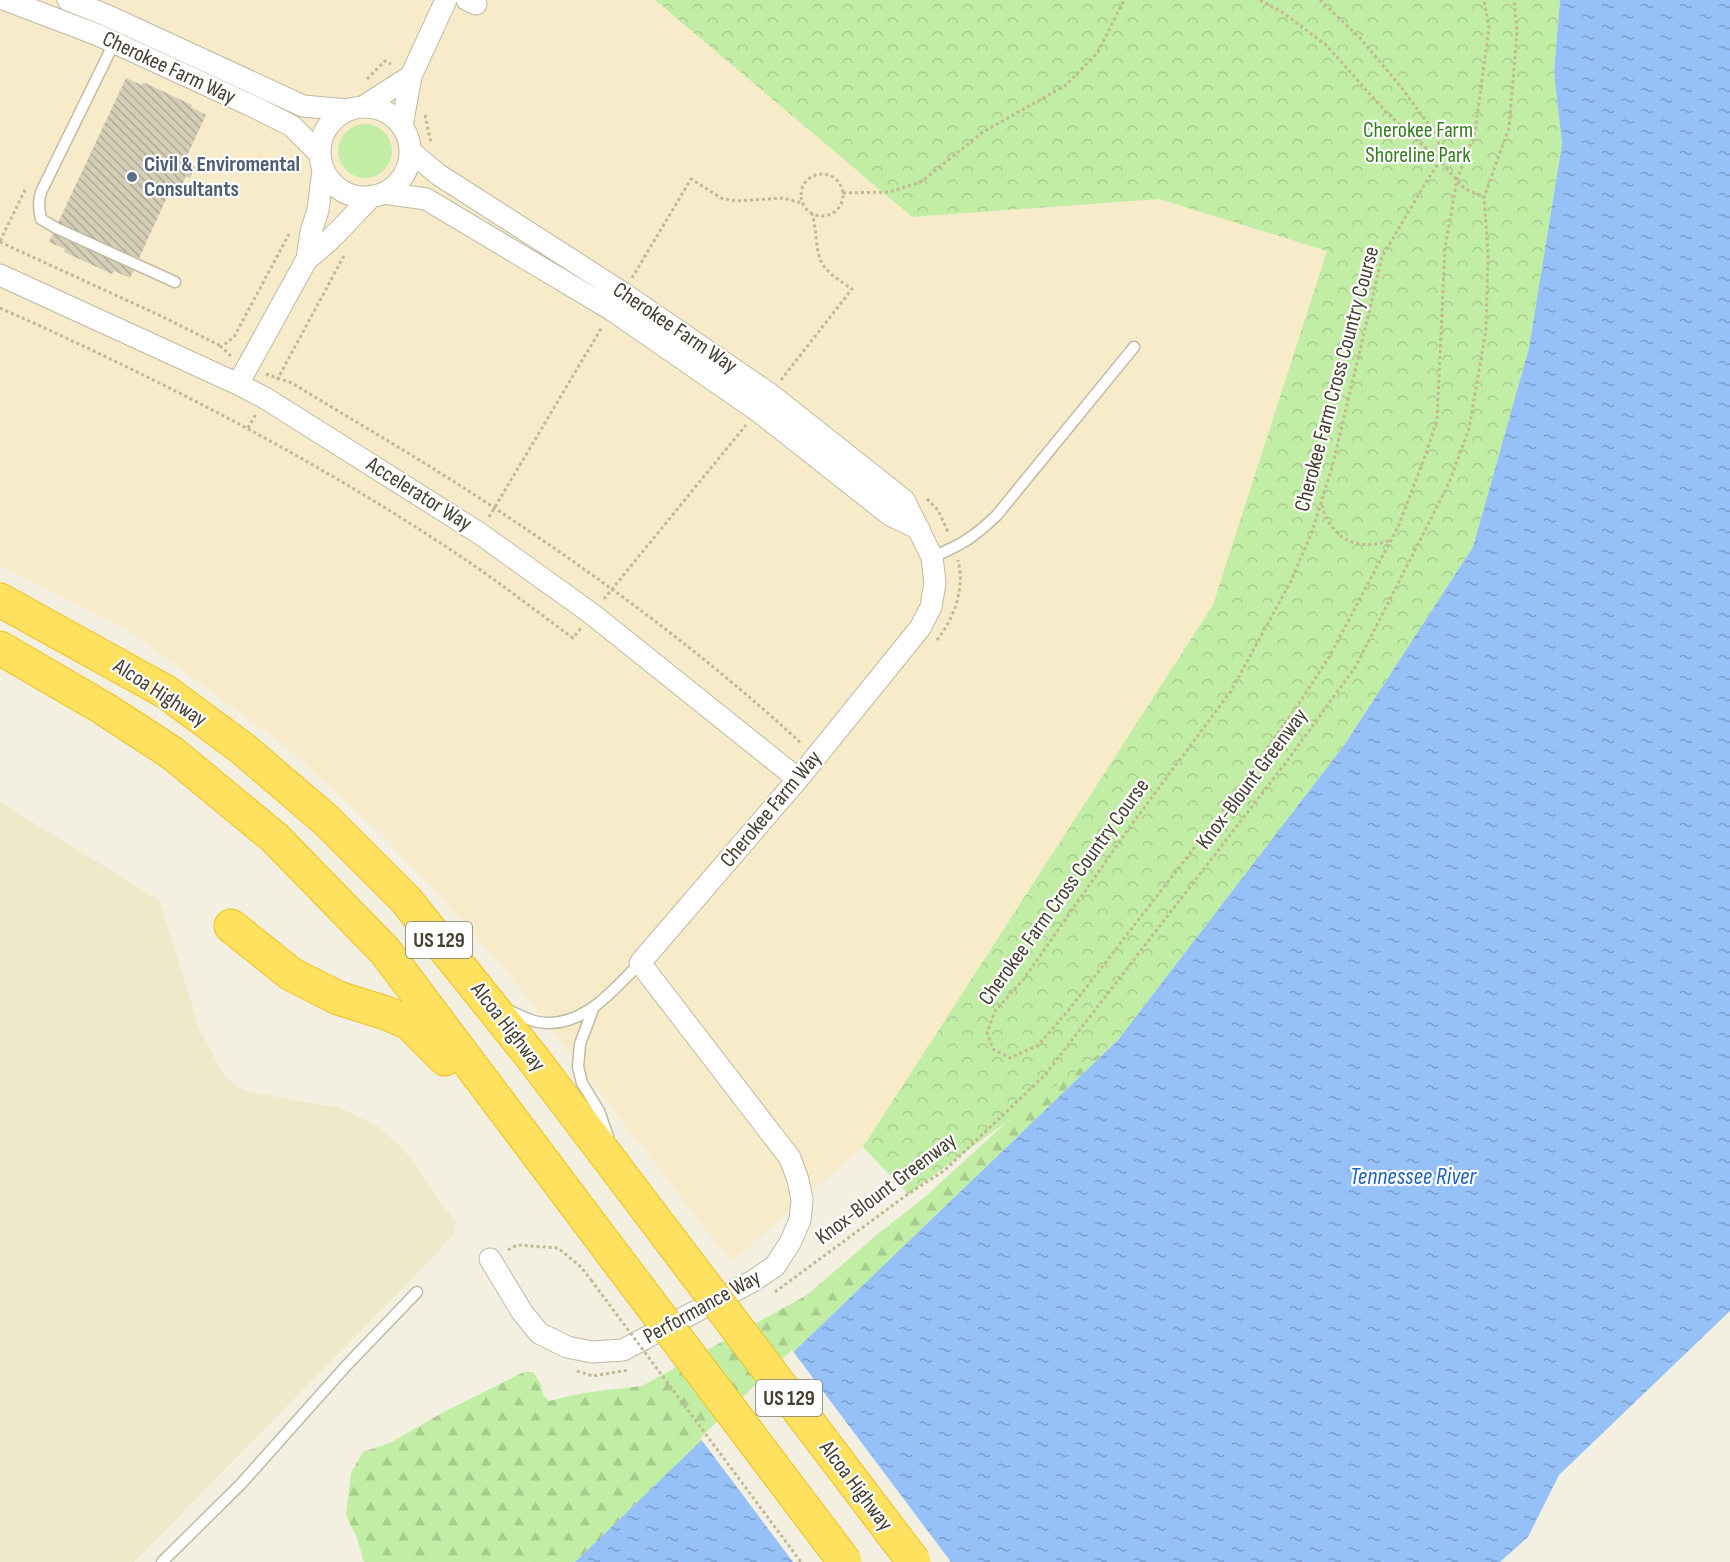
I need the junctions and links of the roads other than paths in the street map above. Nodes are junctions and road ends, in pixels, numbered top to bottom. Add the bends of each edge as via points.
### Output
1 (6, 0) edge
2 (68, 0) edge
3 (446, 0) edge
4 (114, 43) junction
5 (411, 76) junction
6 (356, 108) junction
7 (402, 126) junction
8 (410, 151) junction
9 (321, 162) junction
10 (378, 194) junction
11 (307, 259) junction
12 (0, 275) edge
13 (175, 282) dead end
14 (1134, 347) dead end
15 (244, 375) junction
16 (764, 402) junction
17 (932, 556) junction
18 (0, 600) edge
19 (0, 648) edge
20 (798, 778) junction
21 (231, 926) dead end
22 (640, 963) junction
23 (489, 1003) junction
24 (593, 1009) junction
25 (620, 1174) junction
26 (581, 1213) junction
27 (490, 1259) road end
28 (417, 1292) dead end
29 (162, 1562) edge
30 (845, 1562) edge
31 (914, 1562) edge

1 - 4 street, Cherokee Farm Way
2 - 6 street, Cherokee Farm Way via 303,106
3 - 5 street
4 - 9 street, Cherokee Farm Way via 292,126
4 - 13 lane via 41,192 41,219
5 - 6 street
5 - 7 street
6 - 7 street via 378,108
6 - 9 street via 336,117 327,127 321,140
7 - 8 street
8 - 10 street via 403,176 395,186
8 - 16 street, Cherokee Farm Way via 439,175 623,292
9 - 10 street via 332,183 343,192 357,196
9 - 11 street via 318,210
10 - 11 street via 327,245
10 - 16 street, Cherokee Farm Way via 426,199
11 - 15 street
12 - 15 street, Accelerator Way
14 - 17 lane via 997,515 975,536
15 - 20 street, Accelerator Way via 275,404 479,533 592,614
16 - 17 street, Cherokee Farm Way via 904,500
17 - 20 street, Cherokee Farm Way via 935,583 931,607 920,628
18 - 23 highway, Alcoa Highway / US 129 via 166,692 242,748 326,820 406,900
19 - 26 highway, Alcoa Highway / US 129 via 172,753 275,838 384,951
20 - 22 street, Cherokee Farm Way
21 - 26 highway via 291,974 338,998 409,1023 451,1066 552,1197
22 - 24 lane, Cherokee Farm Way
22 - 27 street, Performance Way via 790,1158 802,1200 800,1220 790,1243 775,1266 753,1281 623,1350 592,1352 567,1347 539,1333
23 - 24 lane, Cherokee Farm Way via 538,1022 554,1023
23 - 25 highway, Alcoa Highway / US 129
24 - 25 lane, Cherokee Farm Way via 580,1044 578,1067 582,1083 599,1111
25 - 31 highway, Alcoa Highway / US 129, bridge
26 - 30 highway, Alcoa Highway / US 129, bridge
28 - 29 lane via 242,1484

